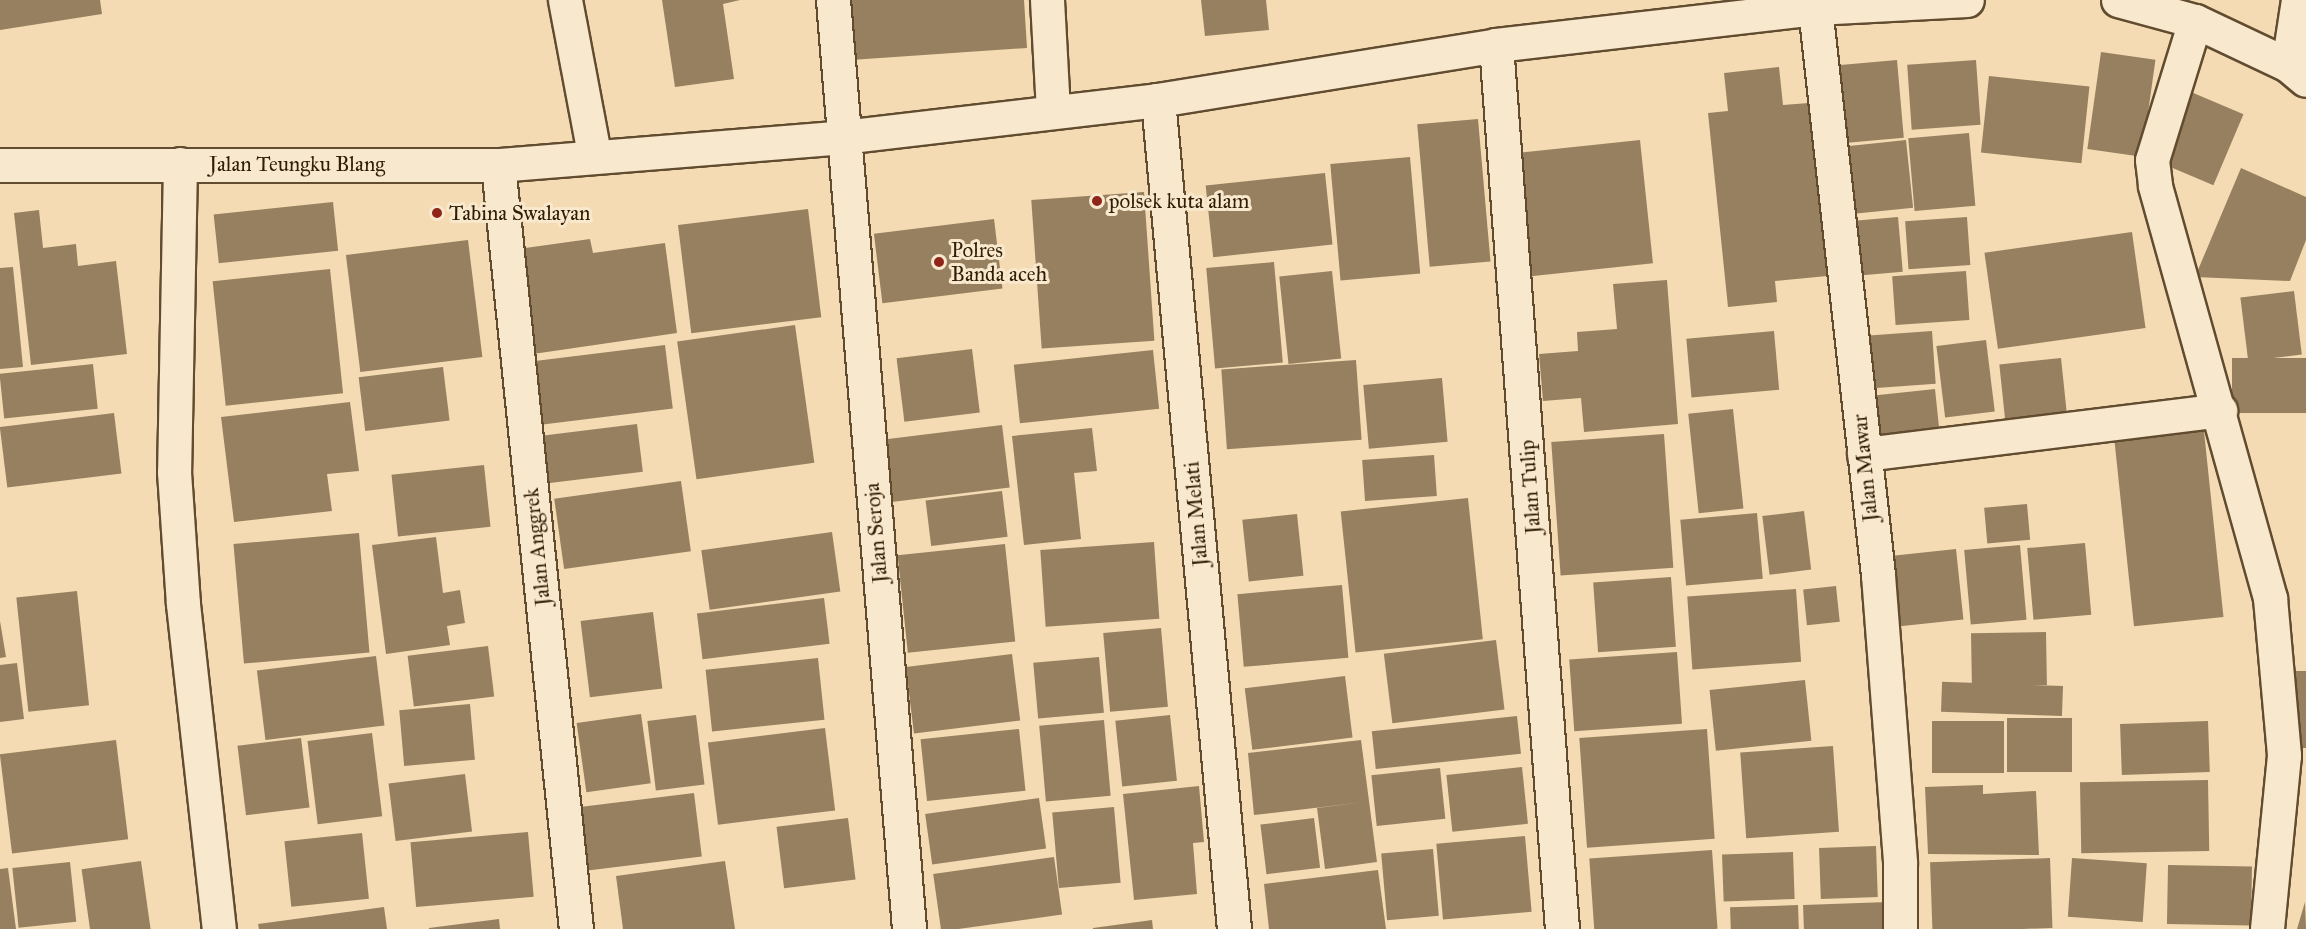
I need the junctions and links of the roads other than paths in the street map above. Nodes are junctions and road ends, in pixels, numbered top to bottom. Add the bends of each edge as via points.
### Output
1 (565, 0) edge
2 (833, 0) edge
3 (1047, 0) edge
4 (1967, 0) edge
5 (2118, 0) edge
6 (2298, 0) edge
7 (1815, 8) junction
8 (2194, 21) junction
9 (1496, 45) junction
10 (2297, 72) edge
11 (1158, 100) junction
12 (1053, 111) junction
13 (843, 137) junction
14 (594, 154) junction
15 (180, 164) junction
16 (0, 165) edge
17 (498, 165) junction
18 (2220, 410) junction
19 (1864, 454) junction
20 (2293, 824) edge
21 (219, 929) edge
22 (576, 929) edge
23 (909, 929) edge
24 (1234, 929) edge
25 (1562, 929) edge
26 (1900, 929) edge
27 (2267, 929) edge

1 - 14 street
2 - 13 street, Jalan Seroja
3 - 12 street
4 - 7 street, Jalan Teungku Blang
5 - 8 street
6 - 10 street
7 - 9 street, Jalan Teungku Blang
7 - 19 street, Jalan Mawar
8 - 10 street
8 - 18 street via 2152,160 2155,186
9 - 11 street, Jalan Teungku Blang
9 - 25 street, Jalan Tulip
11 - 12 street, Jalan Teungku Blang
11 - 24 street, Jalan Melati
12 - 13 street, Jalan Teungku Blang
13 - 14 street, Jalan Teungku Blang
13 - 23 street, Jalan Seroja
14 - 17 street, Jalan Teungku Blang
15 - 16 street, Jalan Teungku Blang
15 - 17 street, Jalan Teungku Blang
15 - 21 street via 174,472 183,604
17 - 22 street, Jalan Anggrek
18 - 19 street
18 - 20 street via 2270,598
19 - 26 street, Jalan Mawar via 1900,863
20 - 27 street

